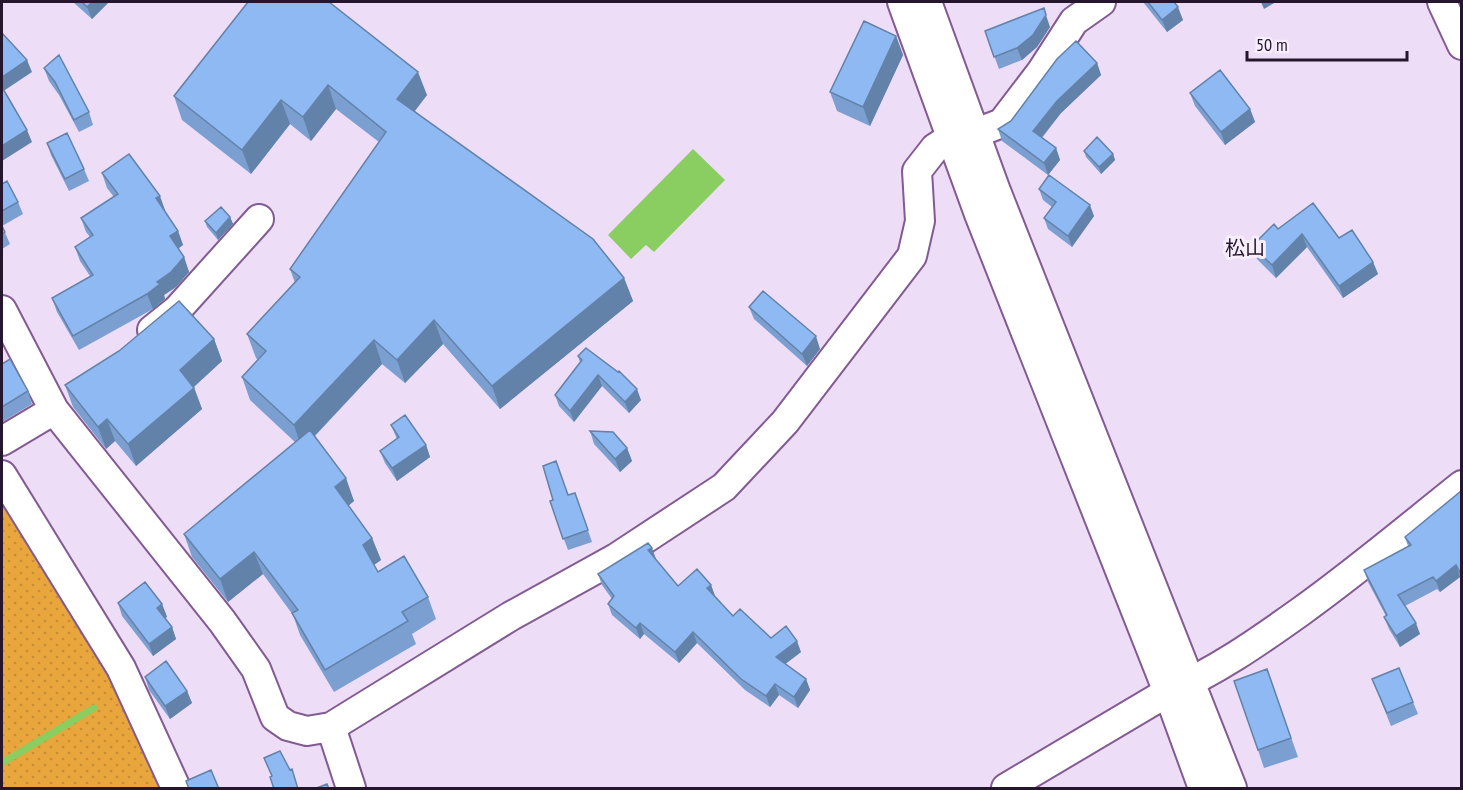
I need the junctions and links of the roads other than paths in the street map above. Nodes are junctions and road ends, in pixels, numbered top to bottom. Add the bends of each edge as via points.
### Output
1 (902, 2) edge
2 (927, 2) edge
3 (1101, 2) edge
4 (1442, 2) edge
5 (1461, 45) edge
6 (964, 135) junction
7 (259, 219) dead end
8 (2, 310) edge
9 (133, 346) edge
10 (58, 401) junction
11 (2, 441) edge
12 (2, 475) edge
13 (1461, 485) edge
14 (1179, 687) junction
15 (331, 727) junction
16 (176, 789) edge
17 (351, 789) edge
18 (1006, 789) edge
19 (1203, 789) edge
20 (1232, 789) edge

1 - 6 street
2 - 6 street
3 - 6 street via 1074,21 1002,123
4 - 5 street
6 - 14 street via 996,191
6 - 15 street via 935,148 917,171 921,221 912,256 784,422 724,487 616,558 511,616
7 - 9 street via 177,310
8 - 10 street
10 - 11 street
10 - 15 street via 256,669 275,717 288,726 307,731
12 - 16 street via 121,668
13 - 14 street via 1343,581 1262,640
14 - 18 street
14 - 19 street
14 - 20 street
15 - 17 street

